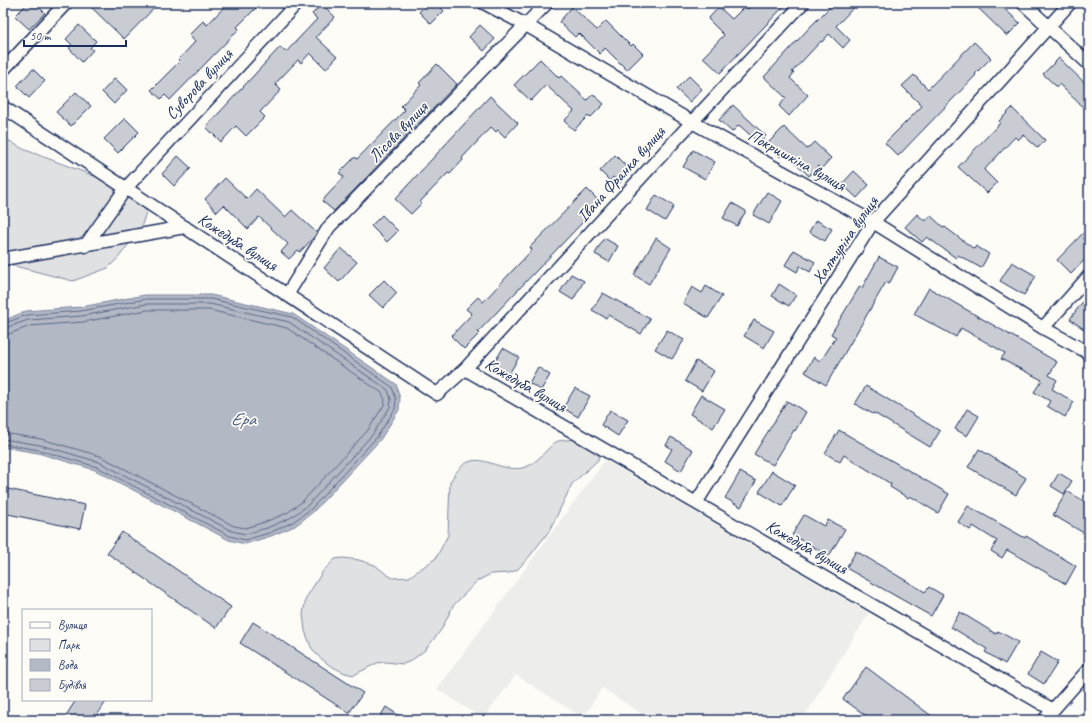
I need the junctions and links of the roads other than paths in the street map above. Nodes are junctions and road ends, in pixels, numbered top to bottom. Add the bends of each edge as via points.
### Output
1 (66, 3) edge
2 (297, 3) edge
3 (484, 3) edge
4 (547, 3) edge
5 (803, 3) edge
6 (1023, 3) edge
7 (1070, 3) edge
8 (526, 25) junction
9 (1049, 26) junction
10 (1089, 64) edge
11 (3, 70) edge
12 (3, 107) edge
13 (692, 122) junction
14 (126, 188) junction
15 (873, 222) junction
16 (185, 227) junction
17 (85, 246) junction
18 (3, 259) edge
19 (1089, 276) edge
20 (287, 295) junction
21 (1043, 328) junction
22 (1089, 353) edge
23 (465, 369) junction
24 (696, 503) junction
25 (1089, 669) edge
26 (1053, 710) junction
27 (1044, 720) edge

1 - 11 street
2 - 14 street, Суворова вулиця
3 - 8 street, Покришкіна вулиця
4 - 8 street, Лісова вулиця
5 - 13 street, Івана Франка вулиця
6 - 9 street
7 - 9 street, Халтуріна вулиця
8 - 13 street, Покришкіна вулиця
8 - 20 street, Лісова вулиця via 329,227
9 - 10 street
9 - 15 street, Халтуріна вулиця
12 - 14 street, Кожедуба вулиця
13 - 15 street, Покришкіна вулиця
13 - 23 street, Івана Франка вулиця
14 - 16 street, Кожедуба вулиця
14 - 17 street, Суворова вулиця
15 - 21 street, Покришкіна вулиця
15 - 24 street, Халтуріна вулиця
16 - 17 street
16 - 20 street, Кожедуба вулиця
17 - 18 street
19 - 21 street
20 - 23 street, Кожедуба вулиця via 437,394
21 - 22 street, Покришкіна вулиця
23 - 24 street, Кожедуба вулиця
24 - 26 street, Кожедуба вулиця
25 - 26 street
26 - 27 street

